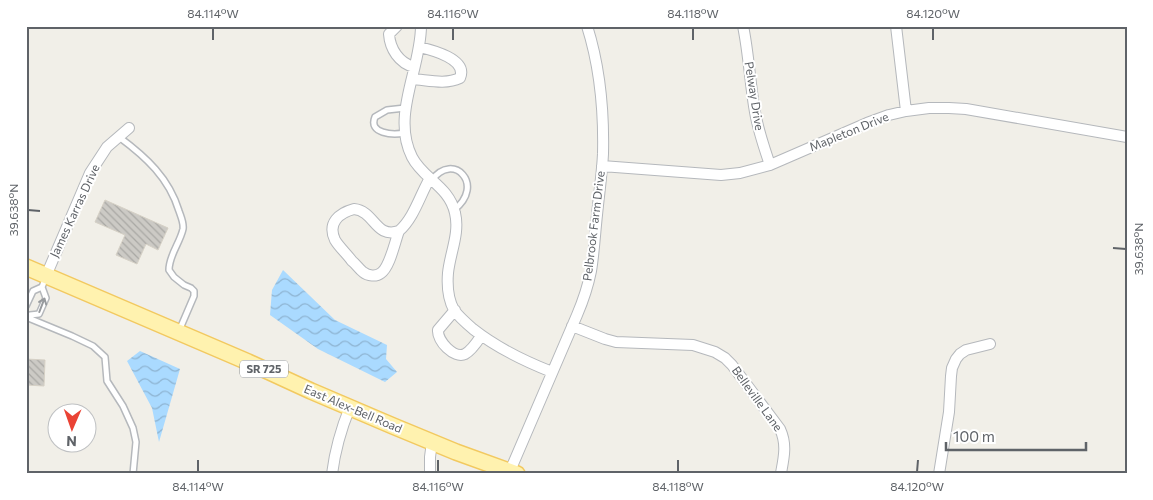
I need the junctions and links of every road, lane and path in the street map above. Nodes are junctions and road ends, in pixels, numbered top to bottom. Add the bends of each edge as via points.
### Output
1 (397, 26) edge
2 (421, 26) edge
3 (587, 26) edge
4 (743, 26) edge
5 (896, 26) edge
6 (419, 47) junction
7 (414, 67) junction
8 (412, 79) junction
9 (406, 108) junction
10 (906, 111) junction
11 (129, 128) dead end
12 (404, 133) junction
13 (119, 137) junction
14 (1127, 138) edge
15 (770, 165) junction
16 (602, 166) junction
17 (431, 179) junction
18 (454, 210) junction
19 (399, 231) junction
20 (26, 268) edge
21 (44, 282) junction
22 (26, 308) edge
23 (455, 310) junction
24 (28, 317) edge
25 (572, 326) junction
26 (179, 332) junction
27 (481, 336) junction
28 (990, 344) dead end
29 (552, 372) junction
30 (350, 407) junction
31 (432, 442) junction
32 (513, 472) edge
33 (781, 472) dead end
34 (133, 474) edge
35 (332, 474) edge
36 (430, 474) edge
37 (939, 474) edge

1 - 7 street via 389,34 394,50 403,62
2 - 6 street
3 - 16 street, Pelbrook Farm Drive via 601,100
4 - 15 street, Pelway Drive via 754,110
5 - 10 street
6 - 7 street
6 - 8 street via 451,58 461,75 450,81
7 - 8 street
8 - 9 street
9 - 12 street
9 - 12 lane via 387,110 373,120 375,128 381,132 389,135
10 - 14 street, Mapleton Drive via 966,109
10 - 15 street, Mapleton Drive via 866,123
11 - 13 street, James Karras Drive
12 - 17 street via 417,166
13 - 21 street, James Karras Drive via 107,147 90,173
13 - 26 lane via 139,152 167,183 183,222 169,270 194,291 194,296
15 - 16 street, Mapleton Drive via 721,175
16 - 25 street, Pelbrook Farm Drive via 591,272
17 - 18 street via 446,193
17 - 18 lane via 446,169 460,172 464,177 465,199
17 - 19 street via 422,191 414,212
18 - 23 street via 455,236 448,280 451,304
19 - 19 street via 382,230 367,214 354,209 339,215 333,227 337,243 363,272 375,276 383,272
20 - 21 main road, East Alex-Bell Road / SR 725
21 - 22 lane via 32,291
24 -> 21 lane via 39,314 46,298
21 - 26 main road, East Alex-Bell Road / SR 725
22 - 24 lane
23 - 27 street
23 - 27 street via 438,330 440,341 451,351 462,355
24 - 34 lane via 93,346 105,358 107,381 133,428 136,442
25 - 29 street, Pelbrook Farm Drive
25 - 33 street, Belleville Lane via 616,342 693,345 725,358 780,429 785,448
26 - 30 main road, East Alex-Bell Road / SR 725
27 - 29 street via 513,356
28 - 37 street via 966,350 956,359
29 - 32 street, Pelbrook Farm Drive
30 - 31 main road, East Alex-Bell Road / SR 725
30 - 35 street via 335,452
31 - 32 main road, East Alex-Bell Road / SR 725
31 - 36 street

